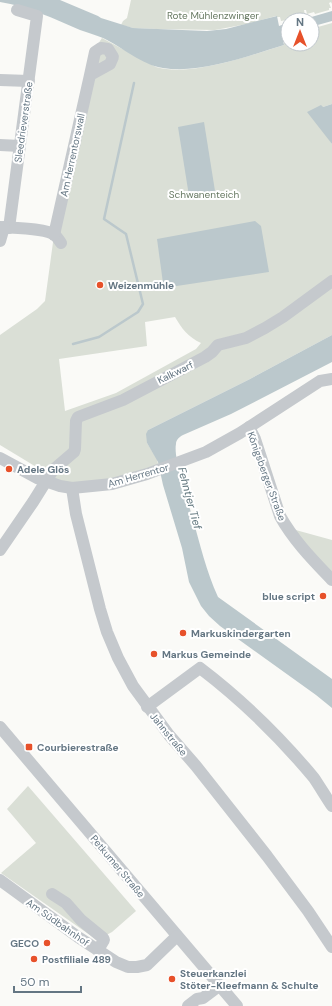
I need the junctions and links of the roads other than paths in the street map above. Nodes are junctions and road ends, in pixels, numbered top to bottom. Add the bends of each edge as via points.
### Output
1 (17, 10) dead end
2 (90, 75) dead end
3 (0, 80) edge
4 (29, 81) junction
5 (0, 145) edge
6 (20, 146) junction
7 (4, 227) edge
8 (0, 241) edge
9 (332, 281) edge
10 (332, 379) edge
11 (249, 427) junction
12 (0, 458) edge
13 (46, 482) junction
14 (72, 488) junction
15 (0, 550) edge
16 (332, 580) edge
17 (147, 707) junction
18 (0, 727) edge
19 (332, 806) edge
20 (1, 883) edge
21 (52, 894) dead end
22 (177, 936) junction
23 (332, 945) edge
24 (98, 950) junction
25 (219, 986) junction
26 (188, 1006) edge
27 (237, 1006) edge

1 - 4 street, Sleedrieverstraße via 37,16
2 - 7 street, Am Herrentorswall via 58,239 36,230
3 - 4 street
4 - 6 street, Sleedrieverstraße
5 - 6 street
6 - 7 street, Sleedrieverstraße
7 - 8 street, Sleedrieverstraße
9 - 13 street, Kalkwarf via 265,328 246,338 218,345 205,357 123,400 78,417 74,452 53,470
10 - 11 street, Am Herrentor via 320,381
11 - 14 street, Am Herrentor via 212,449 157,470 112,484
11 - 16 street, Königsberger Straße via 286,528
12 - 13 street, Am Herrentor
13 - 14 street, Am Herrentor
13 - 15 street
14 - 17 street, Jahnstraße via 76,514 107,632 118,658
17 - 19 street via 200,668 266,726 315,780
17 - 23 street, Jahnstraße via 308,910
18 - 22 street, Petkumer Straße
20 - 24 street, Am Südbahnhof
21 - 24 street via 66,903 103,938
22 - 24 street, Am Südbahnhof via 150,963 137,967 119,964
22 - 25 street, Petkumer Straße
25 - 26 street
25 - 27 street, Petkumer Straße

